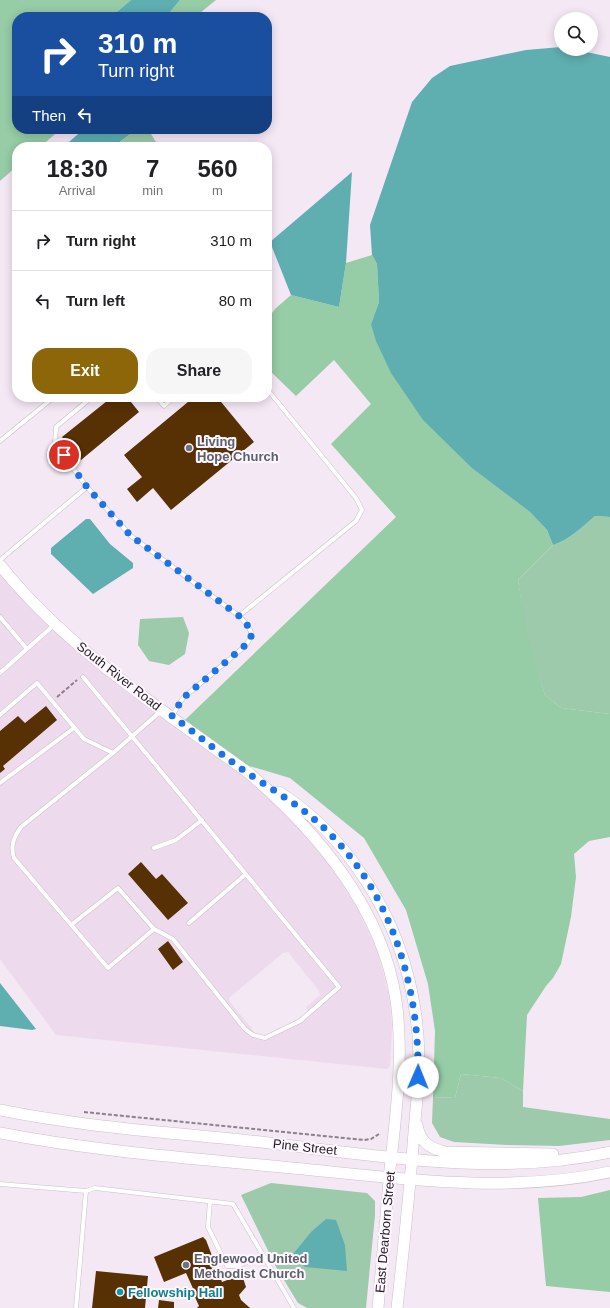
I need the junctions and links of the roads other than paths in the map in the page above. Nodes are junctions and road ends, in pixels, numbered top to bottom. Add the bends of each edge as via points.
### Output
1 (272, 396) edge
2 (48, 402) edge
3 (86, 402) edge
4 (160, 402) edge
5 (168, 402) edge
6 (0, 440) edge
7 (87, 487) junction
8 (0, 560) edge
9 (0, 565) edge
10 (239, 616) junction
11 (0, 617) edge
12 (54, 624) junction
13 (27, 649) junction
14 (0, 672) edge
15 (83, 677) dead end
16 (167, 713) junction
17 (0, 715) edge
18 (74, 728) junction
19 (132, 736) junction
20 (113, 753) junction
21 (250, 774) junction
22 (0, 784) edge
23 (202, 820) junction
24 (154, 848) dead end
25 (246, 874) junction
26 (189, 924) dead end
27 (71, 925) junction
28 (154, 929) junction
29 (0, 1110) edge
30 (416, 1113) junction
31 (0, 1133) edge
32 (610, 1152) edge
33 (392, 1156) junction
34 (412, 1158) junction
35 (610, 1172) edge
36 (390, 1177) junction
37 (411, 1179) junction
38 (0, 1184) edge
39 (86, 1191) junction
40 (210, 1201) junction
41 (263, 1255) junction
42 (76, 1308) edge
43 (294, 1308) edge
44 (378, 1308) edge
45 (397, 1308) edge

1 - 10 lane via 356,498 362,510 356,521
2 - 6 lane
3 - 7 lane via 56,427 54,435 55,444
4 - 5 lane via 164,406
7 - 8 lane
7 - 10 lane via 131,536
9 - 12 main road, South River Road
10 - 16 lane via 249,627 251,638 244,647
11 - 13 lane
12 - 13 lane
12 - 16 main road, South River Road via 95,659
13 - 14 lane
15 - 19 lane
16 - 19 lane
16 - 21 main road, South River Road
17 - 18 lane via 38,682
18 - 20 lane via 84,739
18 - 22 lane
19 - 20 lane
19 - 23 lane
20 - 27 lane via 21,827 14,838 11,850 14,858
21 - 30 main road, South River Road via 315,820 348,854 381,905 402,955 415,1008 419,1057
21 - 33 main road, South River Road via 300,821 335,861 362,904 382,948 396,1001 398,1036
23 - 24 lane via 176,840
23 - 25 lane
25 - 26 lane
25 - 28 lane via 339,987 300,1021 265,1038 245,1030 173,939
27 - 28 lane via 118,888
27 - 28 lane via 108,968
29 - 33 main road, Pine Street via 83,1124
30 - 32 main road via 421,1138 430,1147 445,1152 539,1155
30 - 34 main road, South River Road
31 - 36 main road, Pine Street via 102,1149
32 - 34 main road, Pine Street via 538,1162 478,1164
33 - 34 main road, Pine Street
33 - 36 main road, East Dearborn Street
34 - 37 main road, South River Road
35 - 37 main road, Pine Street via 517,1183
36 - 37 main road, Pine Street
36 - 44 main road, East Dearborn Street
37 - 45 main road, East Dearborn Street
38 - 39 lane
39 - 40 lane via 95,1188
39 - 42 lane
40 - 41 lane via 233,1204
40 - 41 lane via 208,1227 227,1266 238,1266
41 - 43 lane

